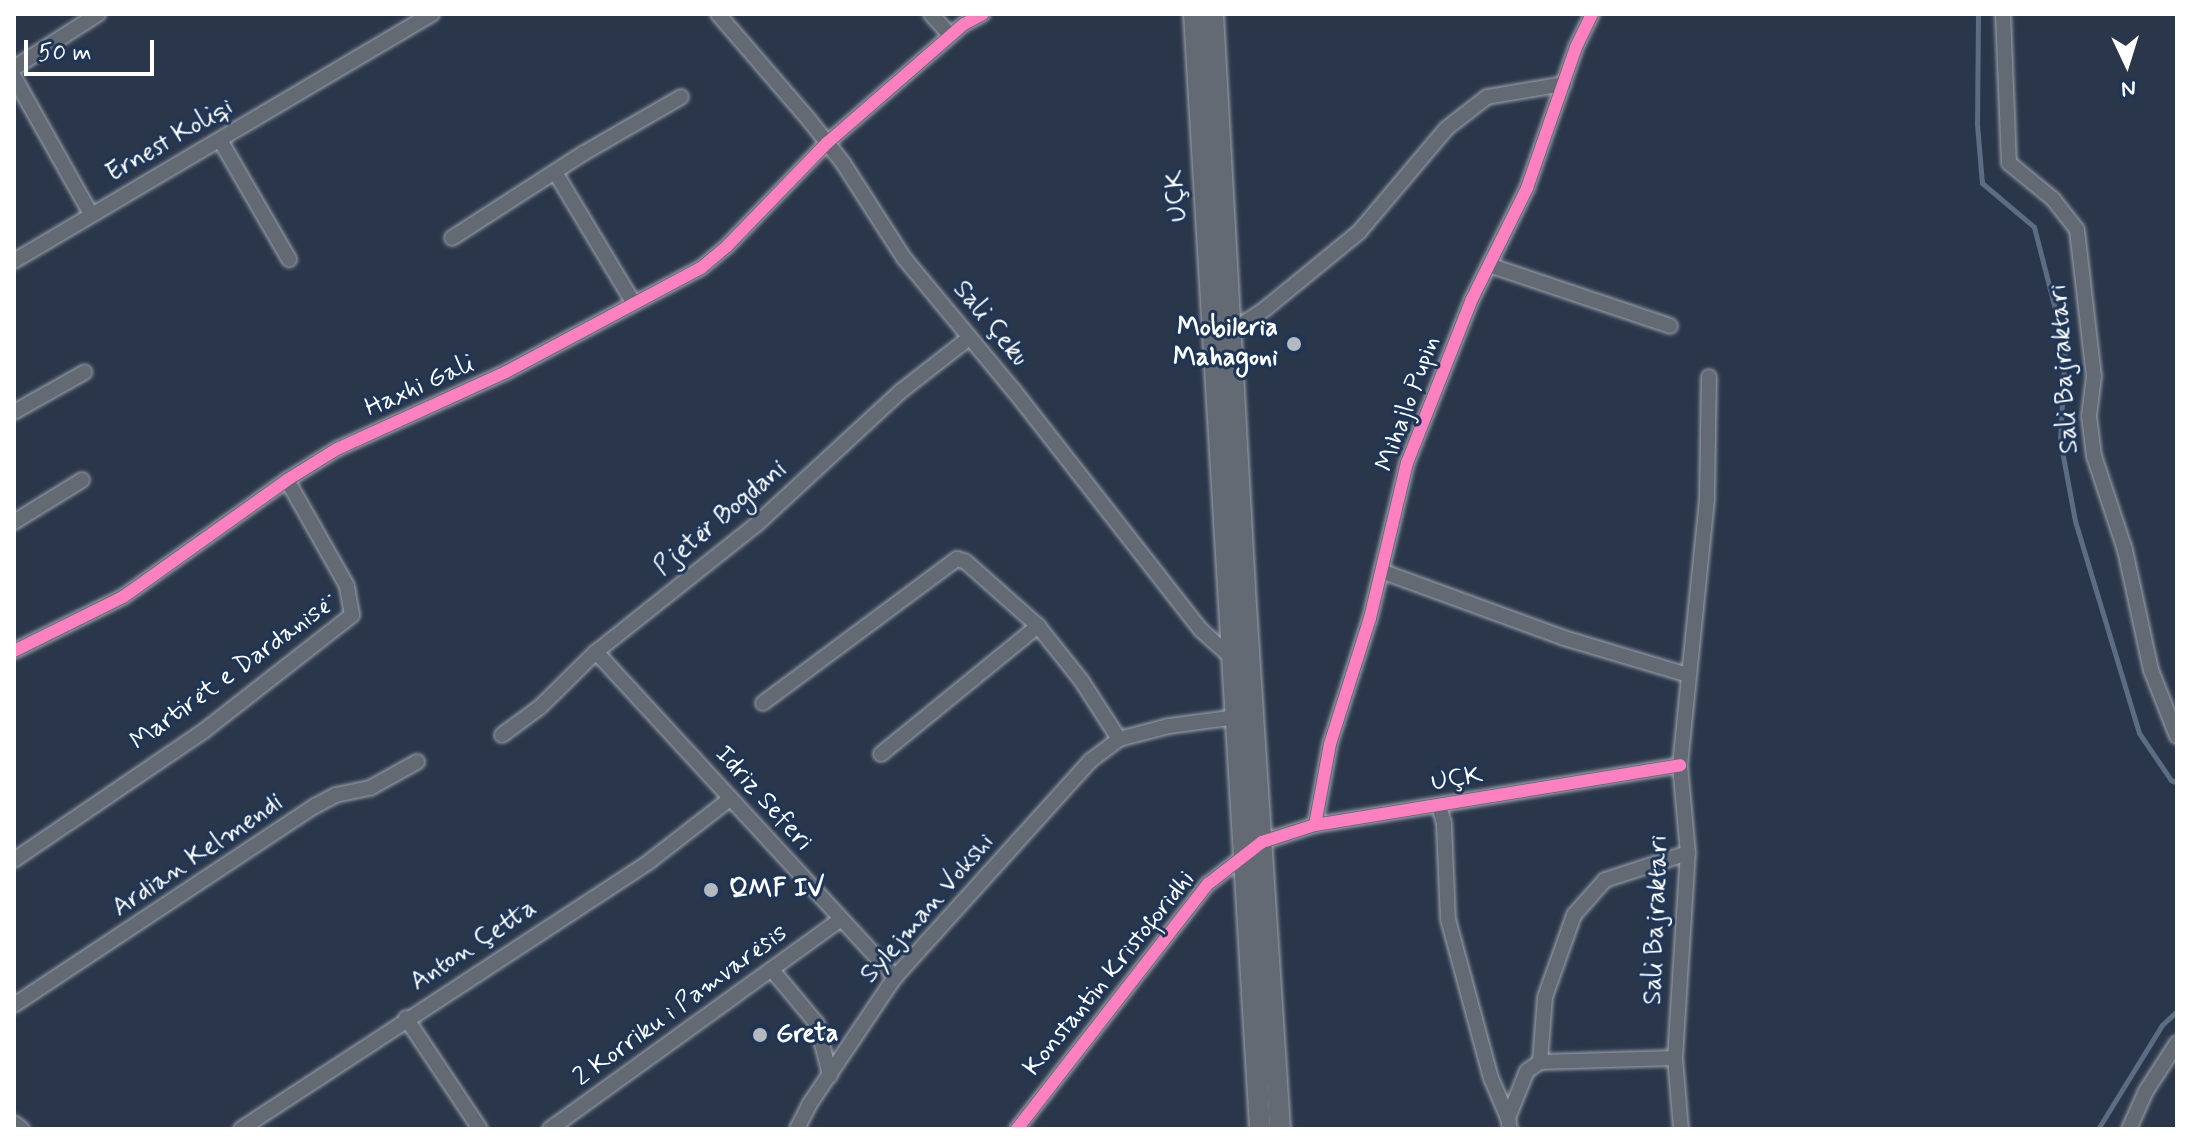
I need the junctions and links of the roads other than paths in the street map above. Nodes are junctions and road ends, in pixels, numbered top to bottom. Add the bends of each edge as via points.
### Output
1 (98, 14) edge
2 (432, 14) edge
3 (718, 14) edge
4 (931, 14) edge
5 (983, 14) edge
6 (1194, 14) edge
7 (1213, 14) edge
8 (1592, 14) edge
9 (2003, 14) edge
10 (950, 35) junction
11 (14, 68) edge
12 (14, 77) edge
13 (1564, 84) junction
14 (681, 97) dead end
15 (220, 140) junction
16 (827, 143) junction
17 (555, 172) junction
18 (91, 214) junction
19 (452, 238) dead end
20 (289, 259) dead end
21 (14, 261) edge
22 (1489, 265) junction
23 (633, 302) junction
24 (1670, 326) dead end
25 (1222, 336) junction
26 (969, 338) junction
27 (85, 372) dead end
28 (1709, 377) dead end
29 (14, 412) edge
30 (82, 480) dead end
31 (287, 480) junction
32 (14, 522) edge
33 (1381, 571) junction
34 (1038, 626) junction
35 (14, 651) edge
36 (596, 652) junction
37 (1241, 657) junction
38 (1688, 675) junction
39 (763, 703) dead end
40 (1245, 716) junction
41 (502, 735) dead end
42 (2177, 736) edge
43 (1119, 739) junction
44 (881, 754) dead end
45 (417, 762) dead end
46 (1680, 765) junction
47 (730, 799) junction
48 (1439, 806) junction
49 (1315, 825) junction
50 (1254, 848) junction
51 (1688, 853) junction
52 (14, 860) edge
53 (840, 920) junction
54 (773, 971) junction
55 (895, 977) junction
56 (14, 1005) edge
57 (406, 1018) junction
58 (2177, 1043) edge
59 (1675, 1058) junction
60 (1540, 1062) junction
61 (830, 1075) junction
62 (14, 1123) edge
63 (1509, 1124) edge
64 (22, 1129) edge
65 (241, 1129) edge
66 (480, 1129) edge
67 (550, 1129) edge
68 (797, 1129) edge
69 (1017, 1129) edge
70 (1260, 1129) edge
71 (1280, 1129) edge
72 (1681, 1129) edge
73 (2129, 1129) edge

1 - 11 street
2 - 15 street, Ernest Koliqi
3 - 16 street, Sali Çeku
4 - 10 street
5 - 10 street, Haxhi Gali
6 - 25 main road, UÇK
7 - 25 main road, UÇK
8 - 13 street, Mihajlo Pupin
9 - 42 street, Sali Bajraktari via 2009,163 2053,199 2077,230 2094,376 2089,416 2094,456 2125,550 2151,670
10 - 16 street, Haxhi Gali
12 - 18 street
13 - 22 street, Mihajlo Pupin via 1527,188
13 - 25 street via 1487,97 1447,128 1359,232 1265,309
14 - 17 street
15 - 18 street, Ernest Koliqi
15 - 20 street
16 - 23 street, Haxhi Gali via 701,268
16 - 26 street, Sali Çeku via 904,258
17 - 19 street
17 - 23 street
18 - 21 street, Ernest Koliqi
22 - 24 street
22 - 33 street, Mihajlo Pupin via 1407,463
23 - 31 street, Haxhi Gali via 506,372 337,449
25 - 37 main road, UÇK
26 - 36 street, Pjetër Bogdani via 900,392 758,523
26 - 37 street, Sali Çeku via 1201,630
27 - 29 street
28 - 38 street, Sali Bajraktari via 1707,499
30 - 32 street
31 - 35 street, Haxhi Gali via 123,597
31 - 52 street, Martirët e Dardanisë via 347,586 352,615 205,730
33 - 38 street via 1564,638
33 - 49 street, Mihajlo Pupin via 1330,744
34 - 39 street via 957,559
34 - 43 street
34 - 44 street
36 - 41 street, Pjetër Bogdani via 540,707
36 - 47 street, Idriz Seferi
37 - 40 main road, UÇK
38 - 46 street, Sali Bajraktari
40 - 43 street, Sylejman Vokshi
40 - 50 main road, UÇK
43 - 55 street, Sylejman Vokshi via 1090,761
45 - 56 street, Ardian Kelmendi via 370,788 315,806
46 - 48 street, UÇK
46 - 51 street, Sali Bajraktari
47 - 53 street, Idriz Seferi
47 - 57 street, Anton Çetta via 650,861
48 - 49 street, UÇK
48 - 63 street via 1448,919 1491,1078
49 - 50 street, UÇK
50 - 69 street, Konstantin Kristoforidhi via 1208,884
50 - 70 main road, UÇK
50 - 71 main road, UÇK
51 - 59 street, Sali Bajraktari
51 - 60 street via 1605,880 1574,915 1545,997
53 - 54 street, 2 Korriku i Pamvarësis
53 - 55 street, Idriz Seferi
54 - 61 street via 817,1024
54 - 67 street, 2 Korriku i Pamvarësis
55 - 61 street, Sylejman Vokshi
57 - 65 street, Anton Çetta
57 - 66 street
58 - 73 street
59 - 60 street
59 - 72 street, Sali Bajraktari
60 - 63 street via 1527,1071
61 - 68 street, Sylejman Vokshi
62 - 64 street

